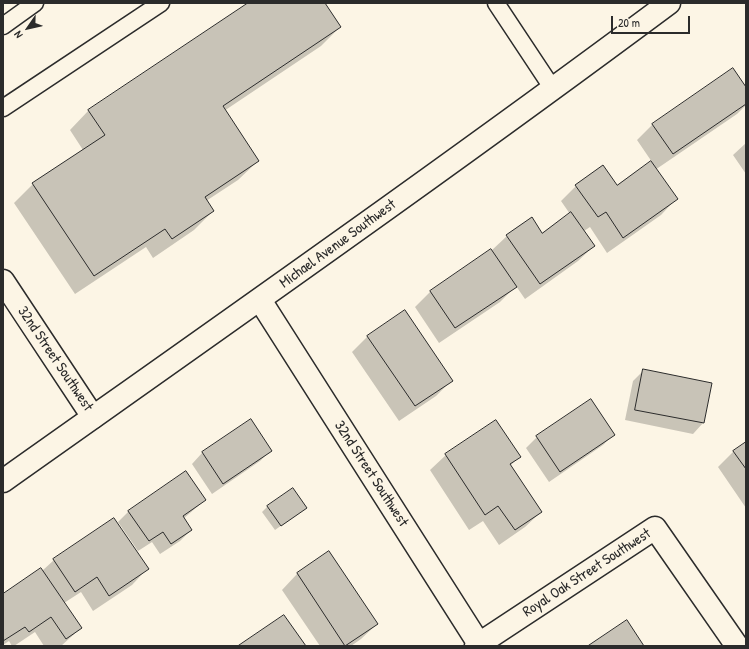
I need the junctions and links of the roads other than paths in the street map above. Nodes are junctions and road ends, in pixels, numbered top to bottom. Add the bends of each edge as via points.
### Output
1 (35, 3) edge
2 (161, 3) edge
3 (496, 3) edge
4 (669, 3) edge
5 (3, 26) edge
6 (553, 89) junction
7 (3, 108) edge
8 (3, 281) edge
9 (260, 300) junction
10 (93, 417) junction
11 (3, 481) edge
12 (478, 645) edge
13 (737, 646) edge

1 - 5 lane
2 - 7 lane
3 - 6 lane
4 - 6 street, Michael Avenue Southwest
6 - 9 street, Michael Avenue Southwest
8 - 10 street, 32nd Street Southwest
9 - 10 street, Michael Avenue Southwest
9 - 12 street, 32nd Street Southwest
10 - 11 street, Michael Avenue Southwest
12 - 13 street, Royal Oak Street Southwest via 655,528

